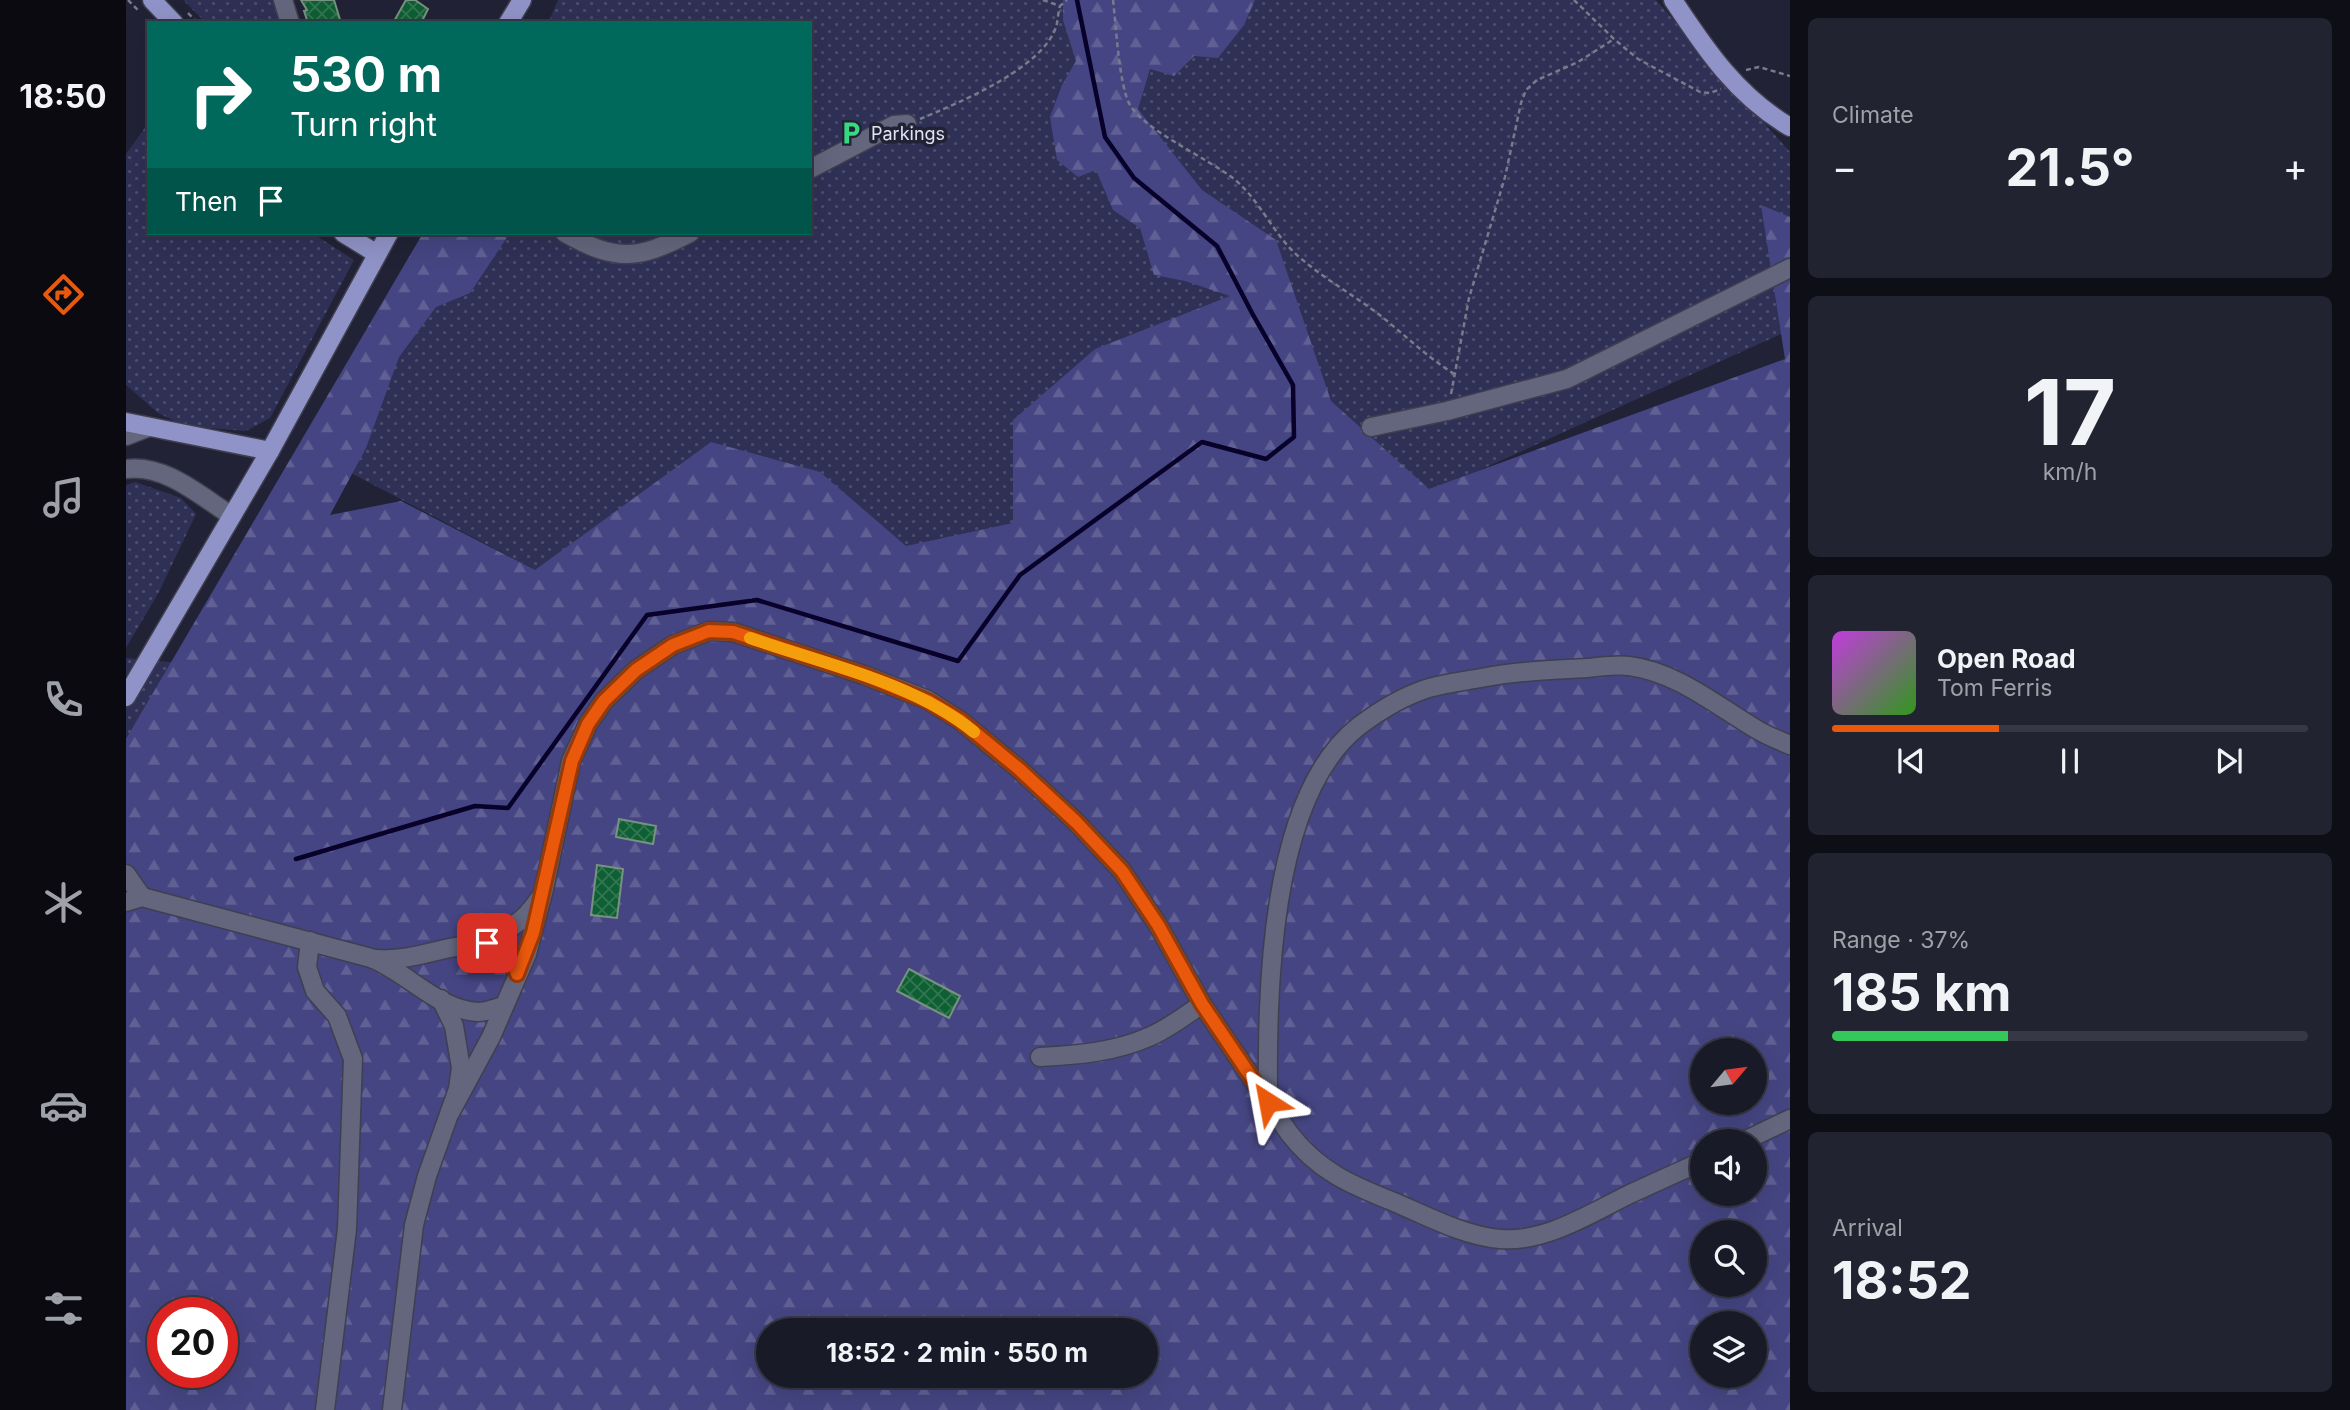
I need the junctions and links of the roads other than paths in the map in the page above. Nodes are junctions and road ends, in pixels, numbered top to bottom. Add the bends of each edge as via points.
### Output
1 (152, 0) edge
2 (283, 0) edge
3 (1673, 0) edge
4 (519, 1) edge
5 (172, 21) edge
6 (289, 21) edge
7 (509, 21) edge
8 (907, 124) road end
9 (1790, 127) edge
10 (812, 168) edge
11 (346, 235) edge
12 (389, 235) edge
13 (568, 235) edge
14 (686, 235) edge
15 (377, 254) junction
16 (1790, 268) edge
17 (127, 424) edge
18 (1371, 427) dead end
19 (270, 451) junction
20 (126, 469) edge
21 (232, 516) junction
22 (126, 697) edge
23 (1790, 746) edge
24 (126, 874) edge
25 (544, 889) junction
26 (134, 900) edge
27 (310, 942) junction
28 (471, 943) junction
29 (371, 958) junction
30 (517, 974) junction
31 (440, 999) junction
32 (1202, 1004) junction
33 (504, 1006) junction
34 (1040, 1058) dead end
35 (1268, 1102) junction
36 (450, 1113) junction
37 (1790, 1119) edge
38 (1767, 1130) edge
39 (1690, 1167) edge
40 (325, 1410) edge
41 (392, 1410) edge

1 - 5 main road
2 - 6 street
3 - 9 main road via 1732,82
4 - 7 main road
8 - 10 street via 894,125
11 - 15 main road
12 - 15 main road
13 - 14 street via 589,247 620,255 651,252
15 - 19 main road
16 - 18 street via 1567,379
17 - 19 main road
19 - 21 main road
20 - 21 street via 164,474
21 - 22 main road
23 - 35 street via 1670,678 1629,666 1514,671 1428,689 1359,726 1338,747 1311,789 1279,895 1268,1029
24 - 26 street
25 - 28 street via 528,915 514,926
25 - 30 street
25 - 32 street via 572,761 604,701 636,670 673,645 709,631 733,632 864,675 928,701 961,721 1029,778 1122,871
26 - 27 street
27 - 29 street
27 - 40 street via 307,967 315,990 337,1016 352,1059 347,1229
28 - 29 street via 400,958
28 - 30 street via 502,949 513,960
29 - 31 street
30 - 33 street
31 - 33 street via 478,1012
31 - 36 street via 454,1026 461,1068
32 - 34 street via 1154,1035 1127,1045
32 - 35 street
33 - 36 street
35 - 39 street via 1301,1149 1350,1184 1462,1229 1500,1239 1569,1224
36 - 41 street via 414,1225
37 - 38 street

